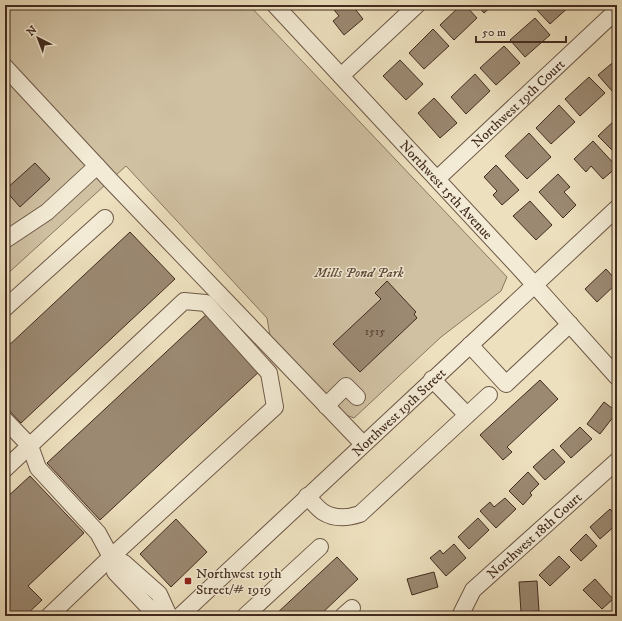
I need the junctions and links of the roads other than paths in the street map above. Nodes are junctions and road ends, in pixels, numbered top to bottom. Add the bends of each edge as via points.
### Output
1 (275, 5) edge
2 (417, 5) edge
3 (617, 10) edge
4 (5, 67) edge
5 (341, 76) junction
6 (97, 166) junction
7 (437, 179) junction
8 (617, 208) edge
9 (105, 218) dead end
10 (5, 240) edge
11 (535, 285) junction
12 (5, 308) edge
13 (570, 324) junction
14 (470, 345) junction
15 (617, 377) edge
16 (432, 379) junction
17 (489, 395) dead end
18 (357, 397) dead end
19 (326, 406) junction
20 (467, 415) junction
21 (5, 420) edge
22 (363, 444) junction
23 (30, 446) junction
24 (617, 460) edge
25 (5, 469) edge
26 (307, 496) junction
27 (320, 547) dead end
28 (111, 557) junction
29 (49, 616) edge
30 (157, 616) edge
31 (169, 616) edge
32 (180, 616) edge
33 (245, 616) edge
34 (460, 616) edge

1 - 5 street, Northwest 15th Avenue
2 - 5 street
3 - 7 street, Northwest 19th Court
4 - 6 street
5 - 7 street, Northwest 15th Avenue
6 - 10 street via 47,212
6 - 19 street
7 - 11 street, Northwest 15th Avenue
8 - 11 street, Northwest 19th Street
9 - 12 street
11 - 13 street, Northwest 15th Avenue
11 - 14 street, Northwest 19th Street
13 - 14 street via 506,384
13 - 15 street, Northwest 15th Avenue
14 - 16 street, Northwest 19th Street
16 - 20 street
16 - 22 street, Northwest 19th Street
17 - 20 street
18 - 19 street via 346,386
19 - 22 street
20 - 26 street via 360,514 348,518 336,517 323,512
21 - 23 street
22 - 26 street, Northwest 19th Street
23 - 25 street
23 - 28 street via 38,468 98,533
23 - 28 street via 184,301 206,303 269,373 276,407
24 - 34 street, Northwest 18th Court via 473,590
26 - 32 street, Northwest 19th Street
27 - 33 street
28 - 29 street
28 - 30 street via 115,572
28 - 31 street via 124,563 159,594

